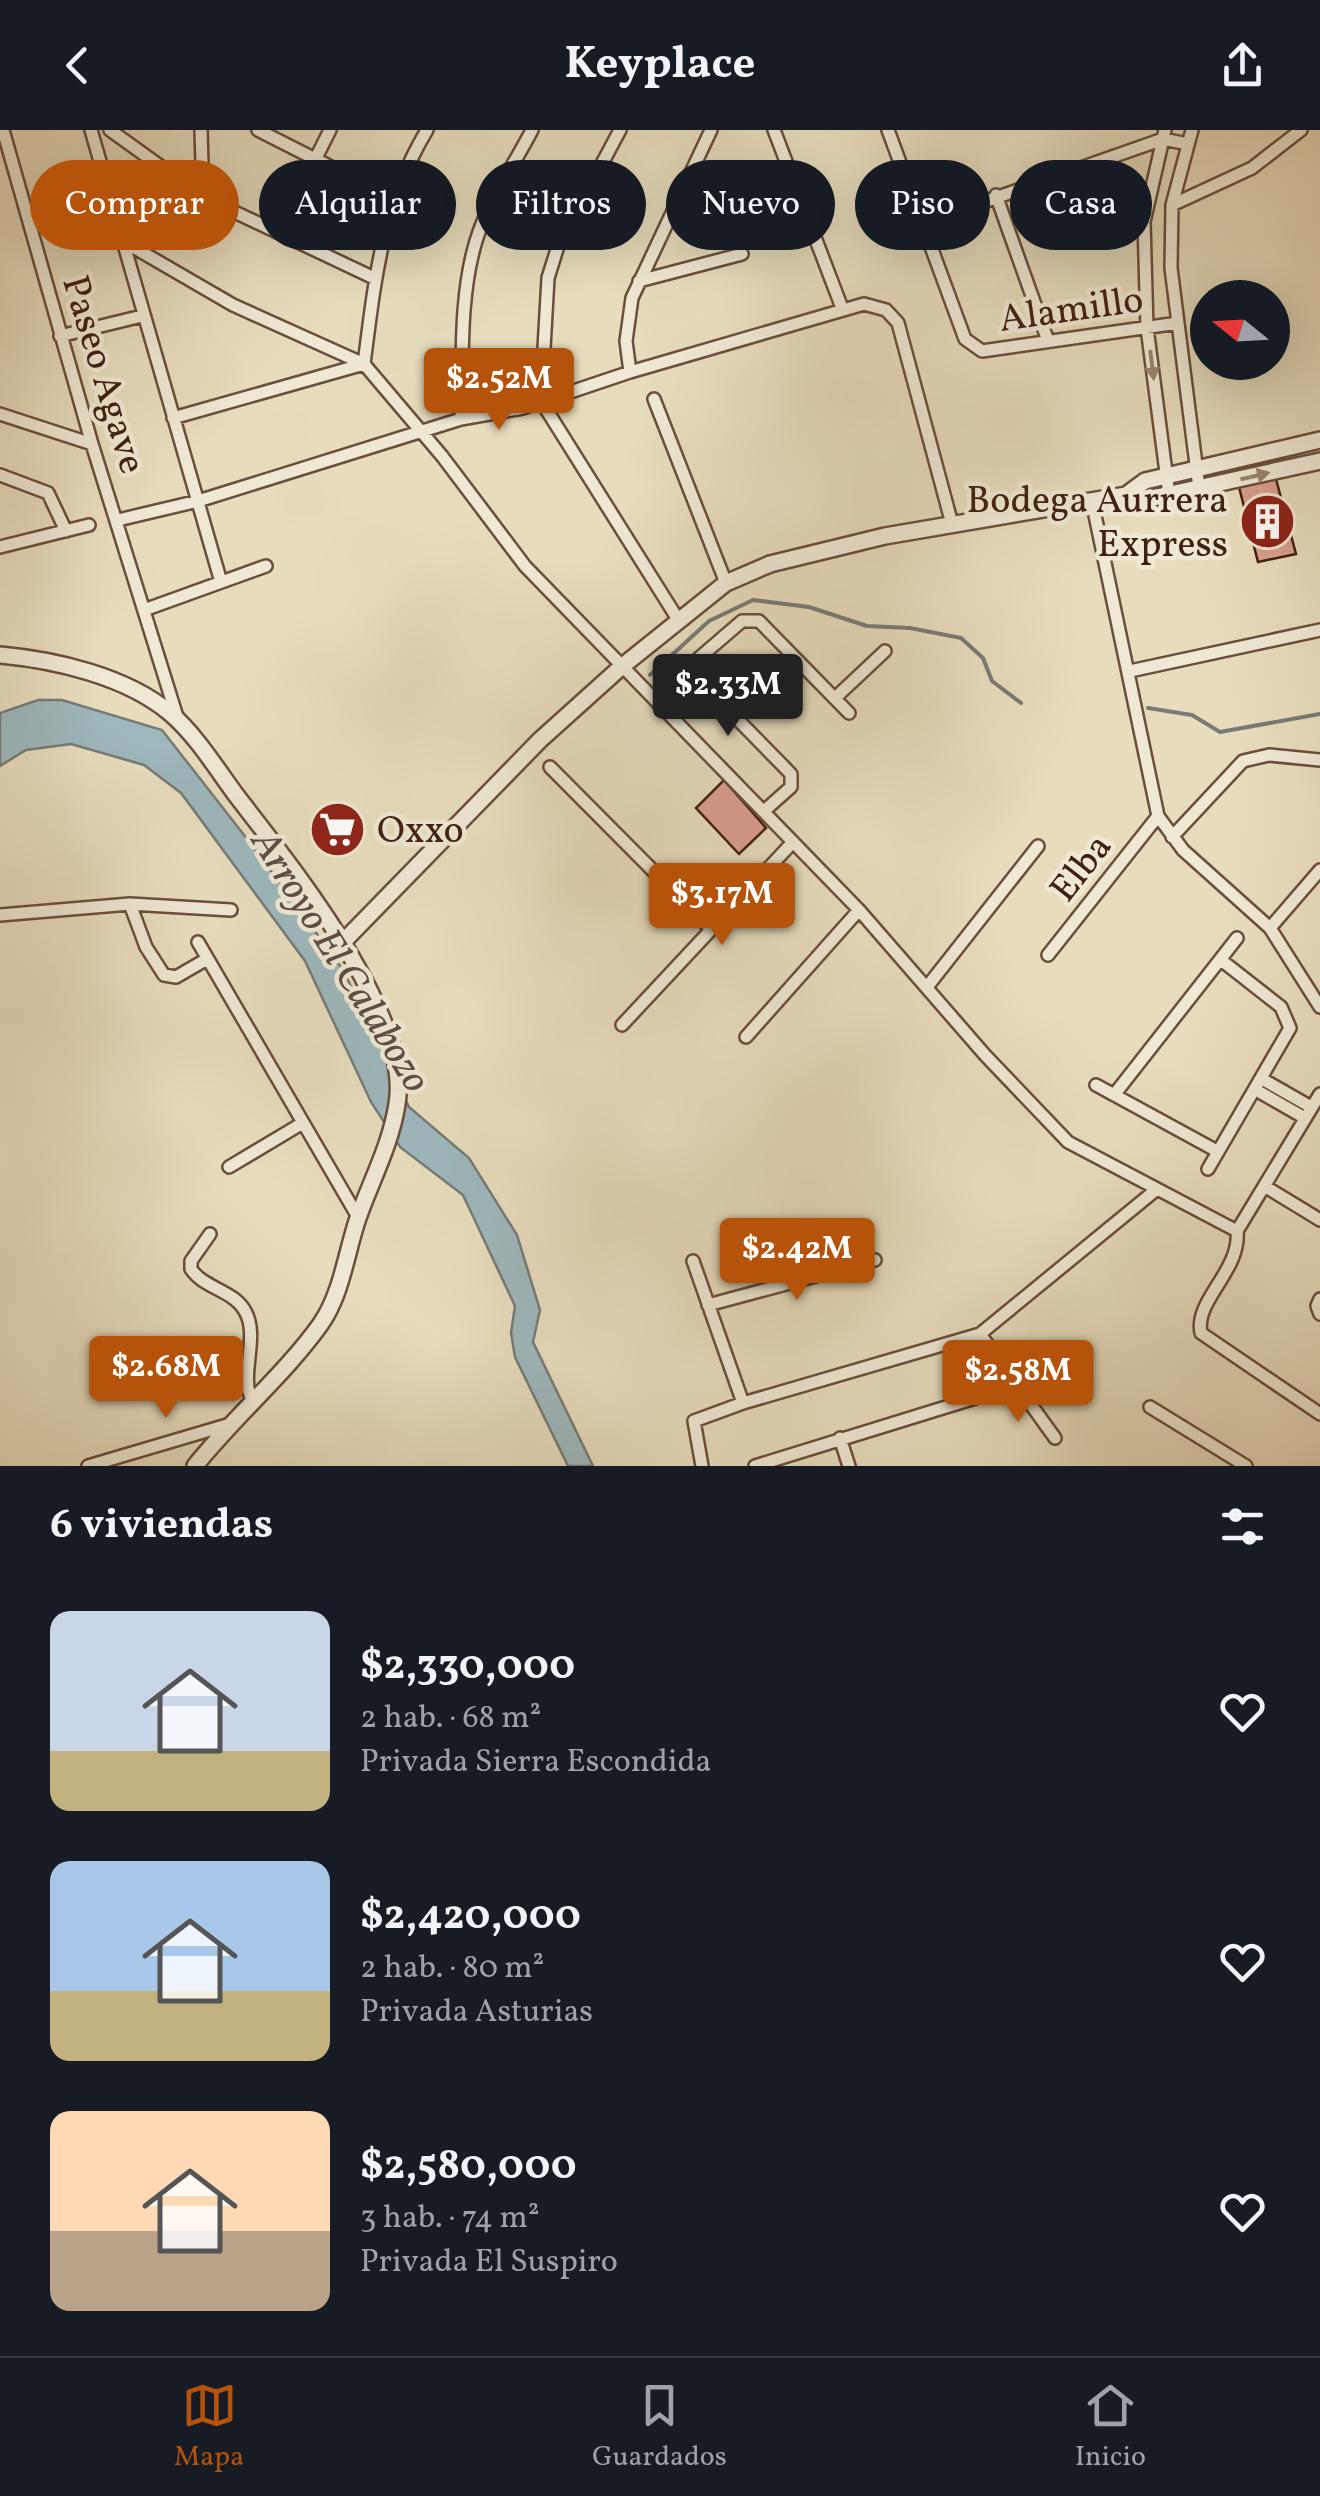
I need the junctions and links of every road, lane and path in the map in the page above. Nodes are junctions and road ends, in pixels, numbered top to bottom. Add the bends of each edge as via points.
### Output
1 (3, 130) edge
2 (92, 130) edge
3 (110, 130) edge
4 (201, 130) edge
5 (258, 130) edge
6 (330, 130) edge
7 (427, 130) edge
8 (532, 130) edge
9 (620, 130) edge
10 (711, 130) edge
11 (774, 130) edge
12 (888, 130) edge
13 (1192, 130) edge
14 (1301, 130) edge
15 (1164, 134) edge
16 (1188, 144) junction
17 (316, 158) junction
18 (100, 160) edge
19 (152, 160) edge
20 (202, 160) edge
21 (320, 160) edge
22 (412, 160) edge
23 (900, 160) edge
24 (996, 195) junction
25 (990, 197) edge
26 (1172, 206) junction
27 (239, 214) edge
28 (123, 250) edge
29 (138, 250) edge
30 (380, 250) edge
31 (934, 250) edge
32 (742, 254) dead end
33 (374, 278) junction
34 (640, 281) junction
35 (842, 308) junction
36 (142, 316) junction
37 (1178, 323) junction
38 (1148, 328) junction
39 (60, 336) junction
40 (1048, 340) junction
41 (364, 364) junction
42 (630, 372) junction
43 (654, 399) dead end
44 (542, 401) junction
45 (0, 414) edge
46 (174, 418) junction
47 (461, 419) junction
48 (419, 431) junction
49 (1320, 440) edge
50 (92, 444) junction
51 (1320, 461) edge
52 (1195, 468) junction
53 (1166, 475) junction
54 (0, 476) edge
55 (1199, 488) junction
56 (1169, 495) junction
57 (1126, 496) junction
58 (198, 500) junction
59 (1092, 501) junction
60 (118, 520) junction
61 (952, 524) junction
62 (90, 525) dead end
63 (66, 531) junction
64 (0, 547) edge
65 (266, 566) dead end
66 (221, 582) junction
67 (726, 584) junction
68 (144, 610) junction
69 (680, 621) junction
70 (1320, 630) edge
71 (884, 651) dead end
72 (1, 654) edge
73 (620, 668) junction
74 (1130, 671) junction
75 (835, 698) junction
76 (849, 713) dead end
77 (178, 721) junction
78 (1320, 760) edge
79 (550, 767) dead end
80 (764, 811) junction
81 (1158, 816) junction
82 (1172, 837) junction
83 (792, 843) junction
84 (1038, 846) dead end
85 (1320, 870) edge
86 (130, 904) junction
87 (231, 910) dead end
88 (859, 910) junction
89 (0, 915) edge
90 (1270, 928) junction
91 (711, 929) junction
92 (1237, 938) dead end
93 (198, 942) dead end
94 (343, 942) junction
95 (1048, 955) dead end
96 (207, 959) junction
97 (1220, 960) junction
98 (928, 986) junction
99 (1320, 1007) edge
100 (622, 1025) dead end
101 (746, 1037) dead end
102 (1259, 1084) junction
103 (1096, 1085) dead end
104 (1320, 1094) edge
105 (1114, 1095) junction
106 (1308, 1113) junction
107 (301, 1124) junction
108 (1218, 1151) junction
109 (229, 1167) dead end
110 (1208, 1169) dead end
111 (1266, 1187) junction
112 (1157, 1188) junction
113 (358, 1217) junction
114 (1320, 1220) edge
115 (210, 1234) dead end
116 (1237, 1235) junction
117 (874, 1260) dead end
118 (693, 1261) dead end
119 (1320, 1299) edge
120 (708, 1306) junction
121 (1320, 1314) edge
122 (980, 1334) junction
123 (1014, 1386) junction
124 (252, 1399) junction
125 (742, 1402) junction
126 (1150, 1407) dead end
127 (1320, 1414) edge
128 (227, 1425) junction
129 (840, 1438) junction
130 (1055, 1438) dead end
131 (119, 1462) edge
132 (88, 1466) edge
133 (195, 1466) edge
134 (702, 1466) edge
135 (755, 1466) edge
136 (849, 1466) edge
137 (1246, 1466) edge

1 - 39 street, Paseo Agave
2 - 18 street
3 - 19 street
4 - 20 street
5 - 17 street
6 - 17 street
7 - 22 street
8 - 47 street via 475,242
9 - 44 street via 548,278
10 - 34 street
11 - 35 street
12 - 23 street
13 - 16 street
14 - 26 street via 1252,168
15 - 16 street
15 - 24 street
15 - 38 street via 1144,222
16 - 26 street
17 - 21 street
24 - 25 street
24 - 40 street
26 - 37 street
27 - 33 street
28 - 36 street
29 - 41 street via 233,304
30 - 33 street
31 - 40 street, Alamillo via 972,347
32 - 34 street
33 - 41 street
34 - 42 street via 626,320
35 - 42 street
35 - 61 street via 880,307 898,323
36 - 39 street
36 - 46 street
37 - 38 street, Alamillo
37 - 52 street
38 - 40 street, Alamillo
38 -> 53 street
39 - 50 street, Paseo Agave
41 - 46 street
41 - 48 street
42 - 44 street
43 - 67 street
44 - 47 street
44 - 69 street
45 - 50 street
46 - 58 street
47 - 48 street
48 - 58 street
48 - 73 street via 525,566
49 - 52 street
50 - 60 street, Paseo Agave
55 -> 51 street
52 - 53 street
52 - 55 street
53 - 56 street
53 - 57 street
54 - 63 street via 48,493
55 - 56 street
56 - 57 street
57 - 59 street
58 - 60 street
58 - 66 street
59 - 61 street
59 - 74 street
60 - 68 street, Paseo Agave
61 - 67 street via 790,558
62 - 63 street
63 - 64 street
65 - 66 street
66 - 68 street
67 - 69 street
68 - 77 street, Paseo Agave
69 - 73 street
70 - 74 street
71 - 75 street
72 - 77 street via 122,685
73 - 80 street
73 - 94 street via 540,740
74 - 81 street
75 - 76 street
75 - 80 street via 750,618 699,658 698,678 792,774 791,787
77 - 94 street
78 - 82 street via 1243,760
79 - 91 street
80 - 83 street
81 - 82 street
81 - 95 street, Elba
82 - 90 street
83 - 88 street
83 - 91 street
84 - 98 street
85 - 90 street
86 - 87 street
86 - 89 street
86 - 96 street via 164,975 176,977
88 - 98 street
88 - 101 street
90 - 99 street
91 - 100 street
92 - 97 street
93 - 96 street
94 - 113 street via 389,1042 399,1082 392,1126
96 - 107 street
97 - 102 street via 1290,1020 1288,1036
97 - 105 street
98 - 112 street via 1068,1142
102 - 106 street
102 - 108 street
103 - 105 street
104 - 106 street
105 - 108 street
106 - 111 street
107 - 109 street
107 - 113 street
108 - 110 street
111 - 114 street
111 - 116 street
112 - 116 street
112 - 122 street
113 - 124 street via 329,1311
115 - 124 street via 190,1269 245,1309
116 - 127 street via 1233,1261 1199,1328
117 - 120 street
118 - 120 street
119 - 121 street
120 - 125 street
122 - 123 street
122 - 125 street
123 - 129 street
123 - 130 street
124 - 128 street
125 - 134 street via 692,1425
126 - 137 street
128 - 131 street
128 - 133 street
129 - 135 street
129 - 136 street
131 - 132 street

